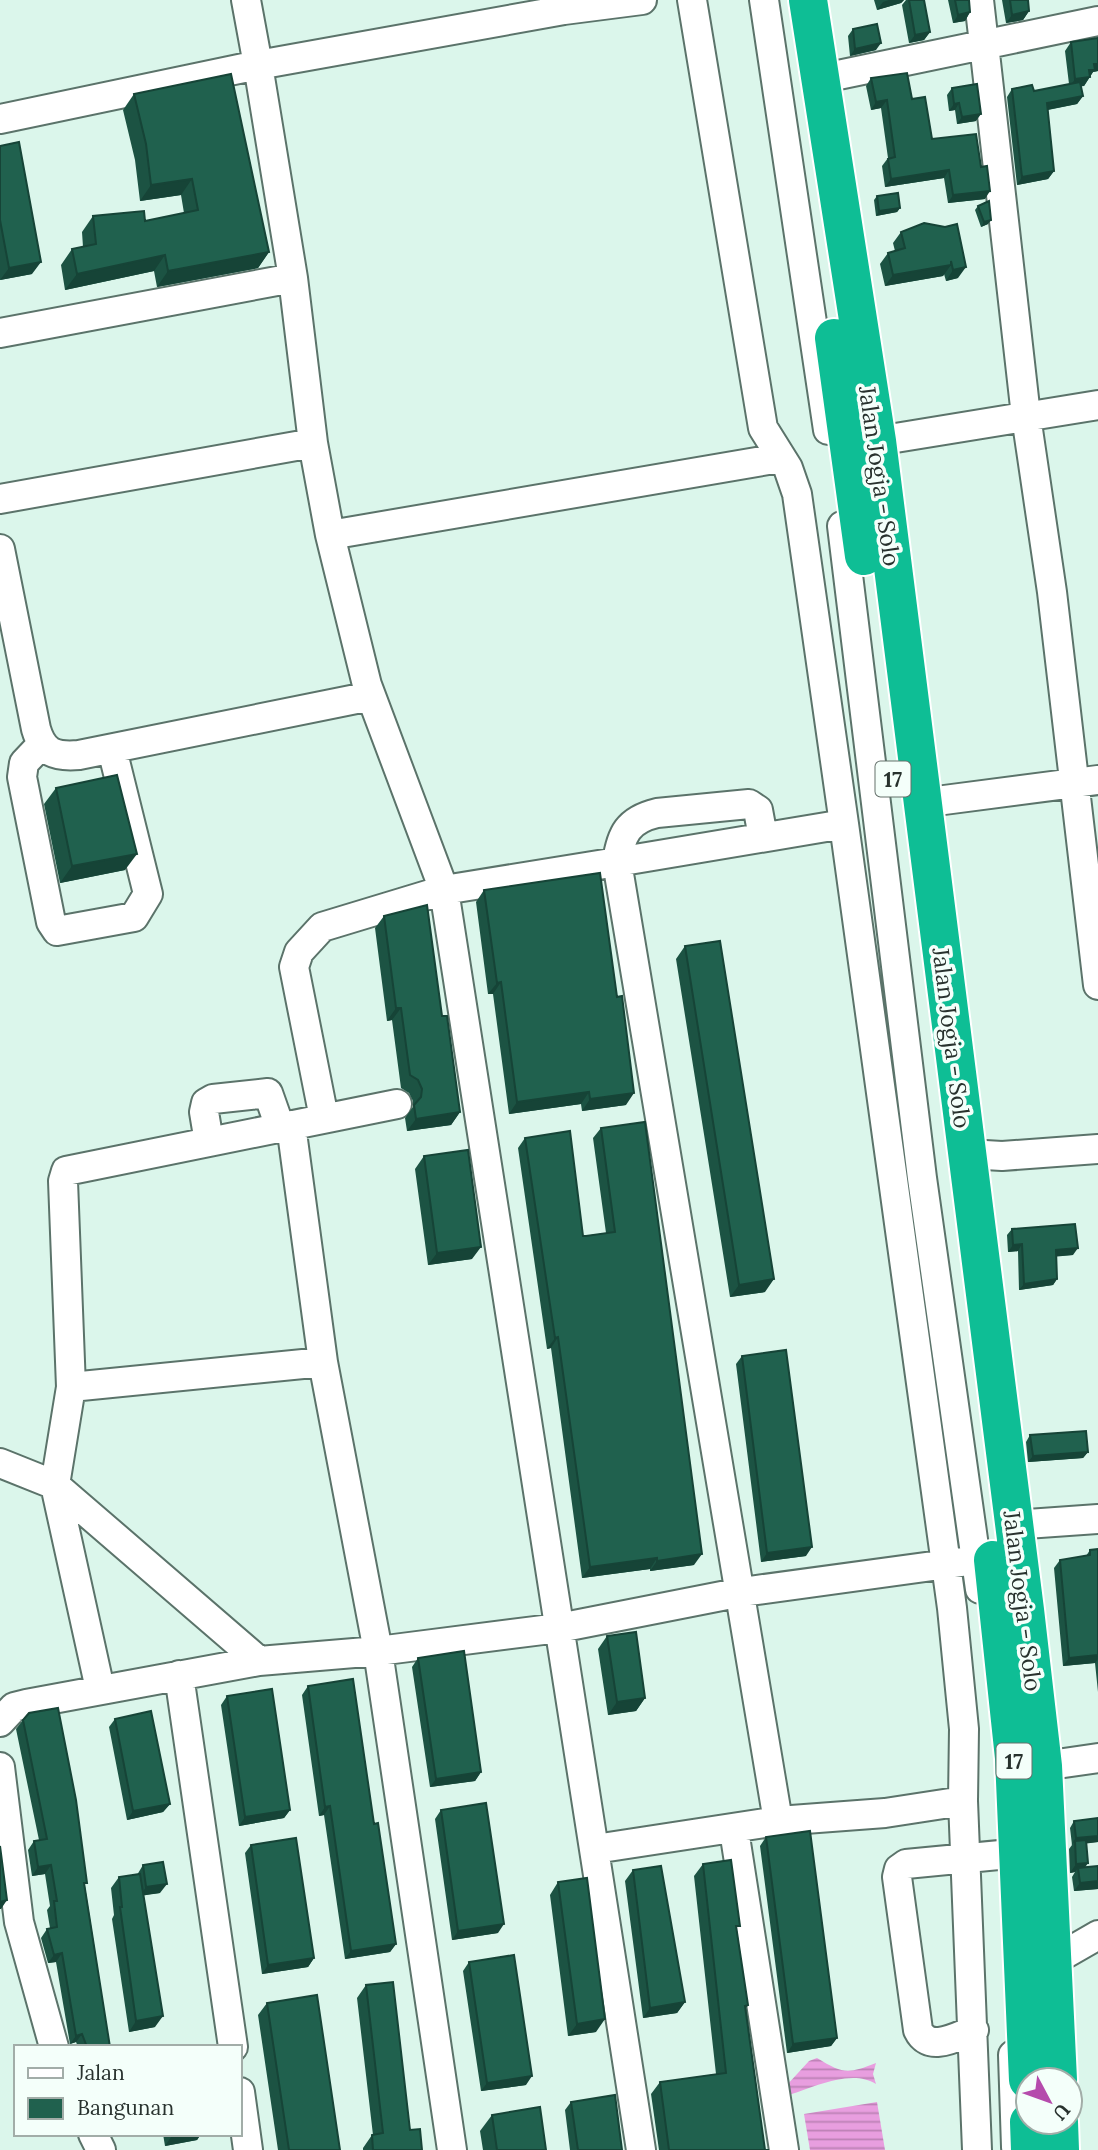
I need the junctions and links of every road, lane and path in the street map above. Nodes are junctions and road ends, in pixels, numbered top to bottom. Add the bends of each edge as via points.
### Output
1 (246, 0) edge
2 (642, 0) edge
3 (692, 0) edge
4 (764, 0) edge
5 (786, 0) edge
6 (808, 0) edge
7 (979, 0) edge
8 (1098, 21) edge
9 (983, 43) junction
10 (258, 65) junction
11 (819, 79) junction
12 (0, 119) edge
13 (293, 278) junction
14 (0, 333) edge
15 (1098, 405) edge
16 (1026, 416) junction
17 (313, 443) junction
18 (853, 450) junction
19 (780, 458) junction
20 (0, 499) edge
21 (330, 535) junction
22 (0, 549) edge
23 (371, 696) junction
24 (41, 744) junction
25 (111, 749) junction
26 (1086, 781) edge
27 (921, 803) junction
28 (844, 824) junction
29 (763, 837) junction
30 (617, 862) junction
31 (444, 890) junction
32 (1098, 985) edge
33 (397, 1104) dead end
34 (324, 1118) junction
35 (286, 1126) junction
36 (209, 1142) junction
37 (1098, 1149) edge
38 (968, 1154) junction
39 (323, 1362) junction
40 (71, 1387) junction
41 (0, 1463) edge
42 (55, 1485) junction
43 (1098, 1519) edge
44 (1000, 1551) junction
45 (944, 1564) junction
46 (742, 1592) junction
47 (559, 1628) junction
48 (378, 1651) junction
49 (259, 1661) junction
50 (179, 1675) junction
51 (100, 1689) junction
52 (0, 1722) edge
53 (1098, 1758) edge
54 (1042, 1766) junction
55 (0, 1767) edge
56 (963, 1801) junction
57 (778, 1821) junction
58 (734, 1830) junction
59 (596, 1849) junction
60 (1013, 1853) junction
61 (965, 1857) junction
62 (1098, 1936) edge
63 (1039, 1962) junction
64 (974, 2030) junction
65 (53, 2045) edge
66 (233, 2045) edge
67 (1029, 2066) edge
68 (1056, 2066) edge
69 (242, 2106) edge
70 (248, 2150) edge
71 (452, 2150) edge
72 (641, 2150) edge
73 (784, 2150) edge
74 (977, 2150) edge
75 (1016, 2150) edge

1 - 10 street
2 - 10 street
3 - 19 street via 763,428
4 - 18 street
5 - 18 highway, Jalan Jogja - Solo / 17
6 - 11 highway, Jalan Jogja - Solo / 17
7 - 9 street
8 - 9 street
9 - 11 street
9 - 16 street
10 - 12 street
10 - 13 street
11 - 18 highway, Jalan Jogja - Solo / 17
13 - 14 street
13 - 17 street
15 - 16 street
16 - 18 street
16 - 26 street
17 - 20 street
17 - 21 street
18 - 27 highway, Jalan Jogja - Solo / 17
18 - 44 highway, Jalan Jogja - Solo / 17 via 975,1489
19 - 21 street
19 - 28 street via 797,494
21 - 23 street
22 - 24 street
23 - 25 street
23 - 31 street
24 - 25 street via 61,757
24 - 25 street via 24,763 22,777 51,922 57,931 134,917 148,894
26 - 27 street
26 - 32 street
27 - 38 highway, Jalan Jogja - Solo / 17
28 - 29 street
28 - 45 street
29 - 30 street
29 - 30 street via 758,810 749,804 657,813 642,816 627,828 620,839
30 - 31 street
30 - 46 street
31 - 34 street via 323,927 299,952 294,967
31 - 47 street
33 - 34 street
34 - 35 street
35 - 36 street
35 - 36 street via 268,1093 213,1099 204,1112
35 - 39 street
36 - 40 street via 63,1175
37 - 38 street
38 - 44 highway, Jalan Jogja - Solo / 17
39 - 40 street
39 - 48 street
40 - 42 street
41 - 42 street
42 - 49 street
42 - 51 street
43 - 44 street
44 - 45 street
44 - 54 highway, Jalan Jogja - Solo / 17
44 - 60 highway, Jalan Jogja - Solo / 17 via 1014,1758
45 - 46 street
45 - 56 street via 964,1729
46 - 47 street
46 - 57 street
47 - 48 street
47 - 59 street
48 - 49 street
48 - 71 street
49 - 50 street
50 - 51 street
50 - 66 street
51 - 52 street via 14,1707
53 - 54 street
54 - 63 highway, Jalan Jogja - Solo / 17
55 - 65 street via 19,1922
56 - 57 street via 885,1813
56 - 61 street
57 - 58 street
58 - 59 street
58 - 73 street
59 - 72 street
60 - 61 street
60 - 63 highway, Jalan Jogja - Solo / 17
60 - 75 street
61 - 64 street
61 - 64 street via 906,1864 897,1877 918,2030 932,2042
62 - 63 street
63 - 67 highway, Jalan Jogja - Solo / 17
63 - 68 highway, Jalan Jogja - Solo / 17
64 - 74 street
69 - 70 street

